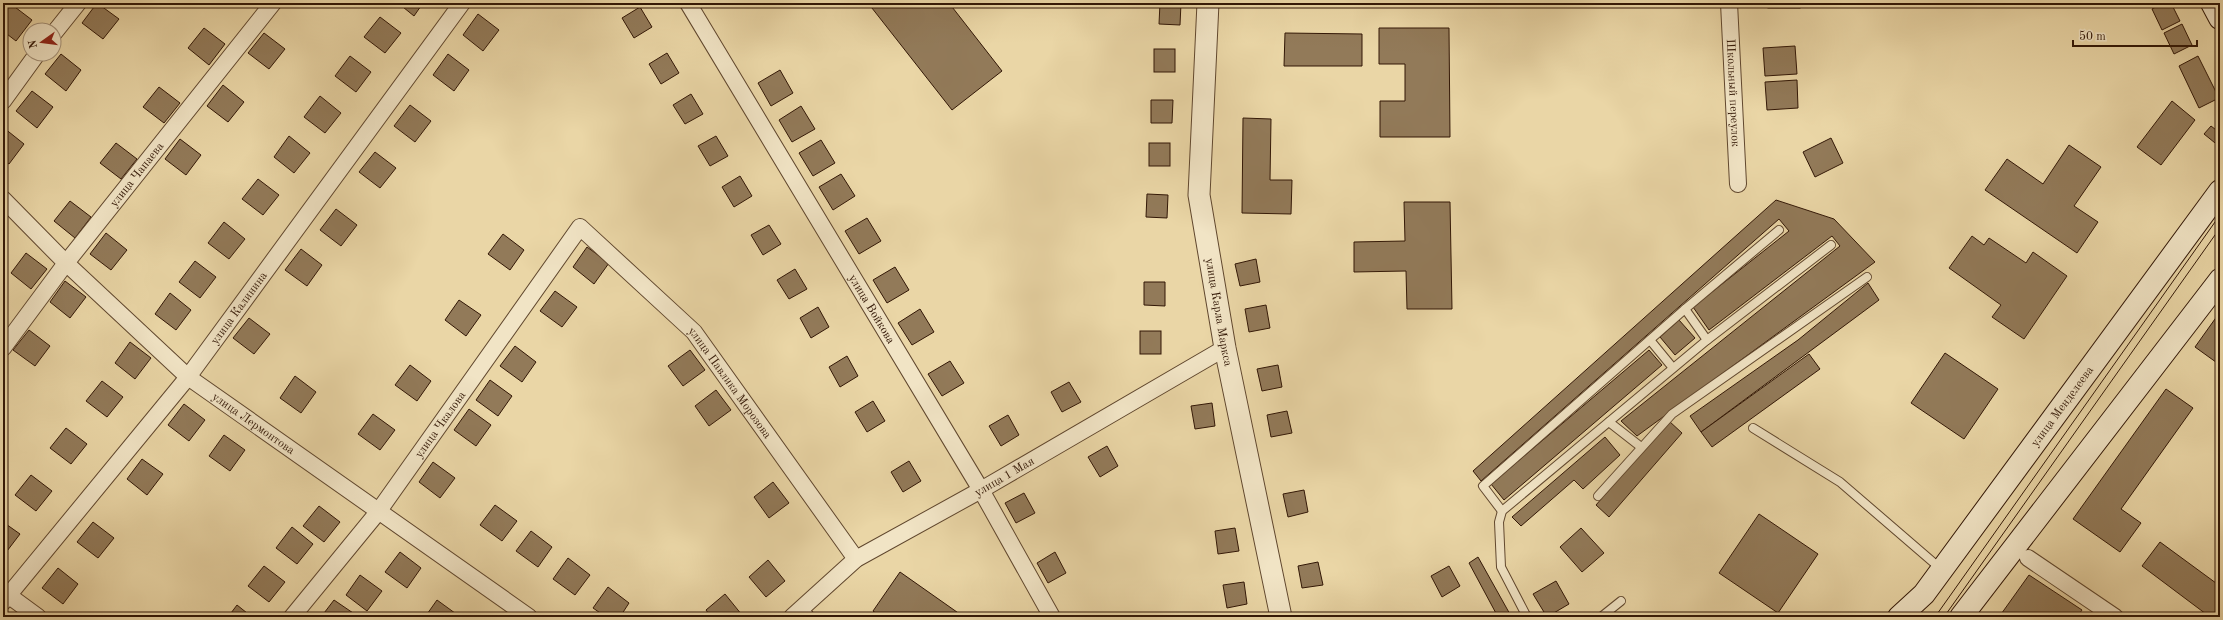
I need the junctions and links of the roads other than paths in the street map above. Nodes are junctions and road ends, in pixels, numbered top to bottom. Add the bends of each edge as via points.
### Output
1 (78, 3) edge
2 (273, 3) edge
3 (462, 3) edge
4 (688, 3) edge
5 (1208, 3) edge
6 (1729, 3) edge
7 (2212, 3) edge
8 (2220, 18) edge
9 (62, 22) edge
10 (31, 62) edge
11 (3, 101) edge
12 (1738, 184) dead end
13 (2220, 191) edge
14 (3, 199) edge
15 (580, 227) joint
16 (1779, 230) dead end
17 (1831, 246) dead end
18 (66, 263) junction
19 (1867, 277) dead end
20 (2220, 280) edge
21 (1685, 309) junction
22 (1650, 340) junction
23 (1707, 340) junction
24 (3, 348) edge
25 (1225, 348) junction
26 (1673, 368) junction
27 (188, 377) junction
28 (1609, 422) junction
29 (1753, 428) dead end
30 (1641, 447) junction
31 (981, 490) junction
32 (1598, 496) dead end
33 (1502, 511) junction
34 (378, 512) junction
35 (2021, 553) junction
36 (856, 559) junction
37 (1942, 570) junction
38 (6, 599) edge
39 (1621, 601) dead end
40 (801, 613) edge
41 (38, 617) edge
42 (292, 617) edge
43 (529, 617) edge
44 (1052, 617) edge
45 (1281, 617) edge
46 (1527, 617) edge
47 (1601, 617) edge
48 (1899, 617) edge
49 (1961, 617) edge
50 (2114, 617) edge

1 - 9 street
2 - 18 street, улица Чапаева
3 - 27 street, улица Калинина
4 - 31 street, улица Войкова
5 - 25 street, улица Карла Маркса via 1199,195
6 - 12 street, Школьный переулок
7 - 8 main road
10 - 11 street
13 - 37 main road, улица Менделеева
14 - 18 street, улица Лермонтова
15 - 34 street, улица Чкалова
15 - 36 street, улица Павлика Морозова via 694,332
16 - 21 lane
17 - 23 lane
18 - 24 street, улица Чапаева
18 - 27 street, улица Лермонтова
19 - 30 lane via 1672,414
20 - 35 main road
21 - 22 lane
21 - 23 lane
22 - 26 lane
22 - 33 lane via 1483,486
23 - 26 lane
25 - 31 street, улица 1 Мая
25 - 45 street, улица Карла Маркса
26 - 28 lane
27 - 34 street, улица Лермонтова
27 - 38 street, улица Калинина
28 - 30 lane
28 - 33 lane
29 - 37 lane via 1840,482
30 - 32 lane
31 - 36 street, улица 1 Мая
31 - 44 street, улица Войкова
33 - 46 lane via 1499,522 1501,567
34 - 42 street, улица Чкалова
34 - 43 street, улица Лермонтова
35 - 49 main road
35 - 50 street
36 - 40 street, улица 1 Мая
37 - 48 main road, улица Менделеева via 1924,594
38 - 41 street
39 - 47 lane

